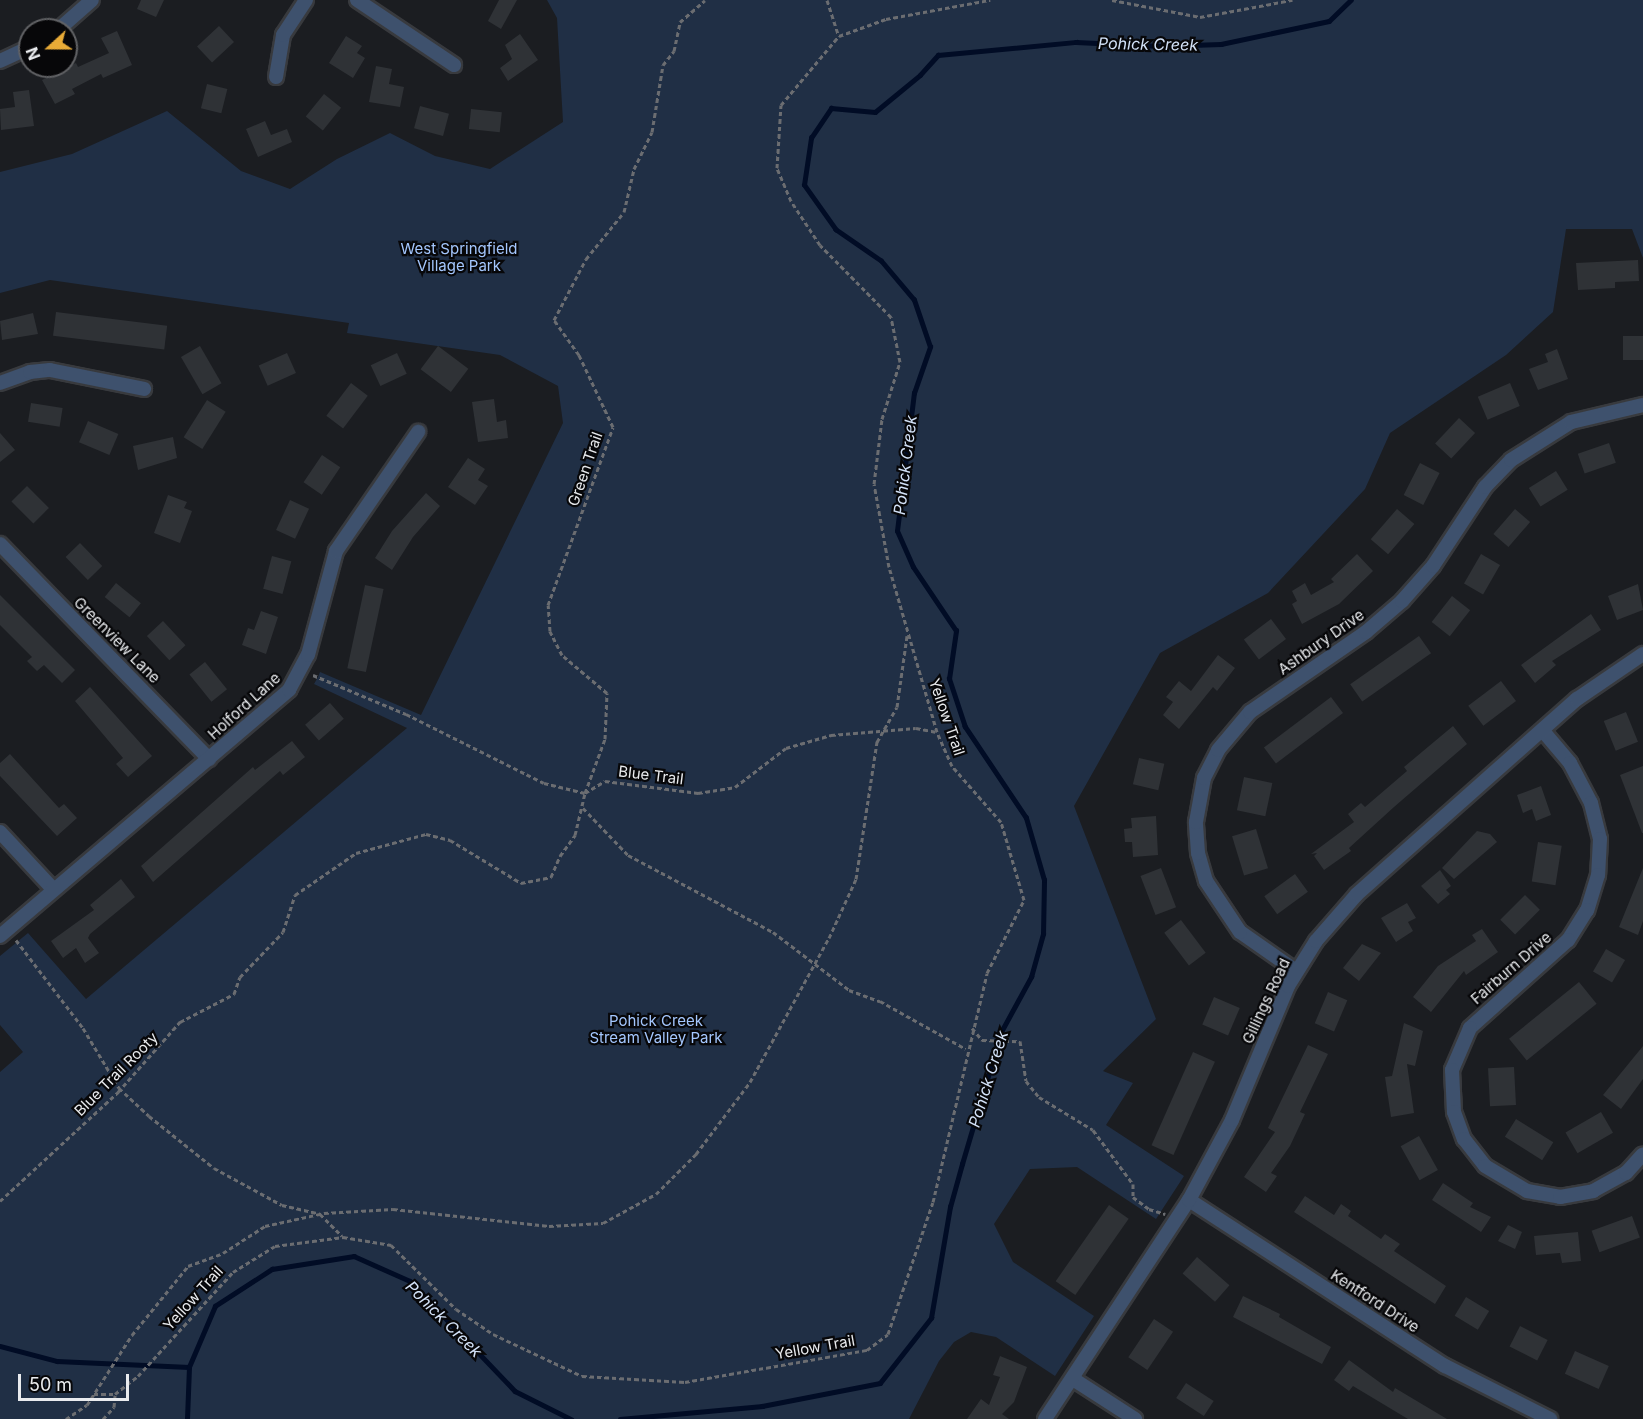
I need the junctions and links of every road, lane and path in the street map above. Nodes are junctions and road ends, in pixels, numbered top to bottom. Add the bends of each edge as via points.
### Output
1 (92, 0) edge
2 (306, 0) edge
3 (357, 0) edge
4 (705, 0) edge
5 (827, 0) edge
6 (990, 0) edge
7 (1112, 0) edge
8 (1292, 0) edge
9 (72, 18) edge
10 (839, 36) junction
11 (18, 53) edge
12 (0, 61) edge
13 (454, 65) dead end
14 (276, 77) dead end
15 (0, 383) edge
16 (144, 389) dead end
17 (1643, 405) edge
18 (418, 432) dead end
19 (0, 544) edge
20 (907, 635) junction
21 (1643, 654) edge
22 (303, 669) junction
23 (1543, 730) junction
24 (883, 732) junction
25 (938, 732) junction
26 (209, 759) junction
27 (585, 793) junction
28 (583, 808) junction
29 (0, 832) edge
30 (53, 890) junction
31 (4, 932) edge
32 (814, 963) junction
33 (1296, 971) junction
34 (972, 1028) junction
35 (967, 1049) junction
36 (119, 1088) junction
37 (1643, 1154) edge
38 (1189, 1200) junction
39 (0, 1201) edge
40 (320, 1214) junction
41 (1174, 1218) junction
42 (343, 1237) junction
43 (1073, 1379) junction
44 (94, 1394) junction
45 (115, 1394) junction
46 (66, 1419) edge
47 (103, 1419) edge
48 (1045, 1419) edge
49 (1135, 1419) edge
50 (1550, 1419) edge

1 - 9 street
2 - 14 street via 283,35
3 - 13 street
4 - 27 path, Green Trail via 680,22 674,51 663,65 652,132 634,169 624,212 586,259 554,320 579,355 613,427 548,605 550,631 562,655 607,693 605,739
5 - 10 path
6 - 10 path via 886,19
7 - 8 path via 1200,17
10 - 20 path via 781,105 777,168 791,201 820,245 891,316 900,362 882,419 874,484
11 - 12 street
15 - 16 street via 24,373 50,370
17 - 33 street, Ashbury Drive via 1572,422 1519,454 1485,487 1433,566 1402,601 1366,632 1251,712 1218,750 1204,778 1196,822 1198,853 1206,881 1220,908 1240,932
18 - 22 street, Holford Lane via 336,551
19 - 26 street, Greenview Lane
20 - 24 path via 897,707
20 - 25 path, Yellow Trail
21 - 23 street, Gillings Road via 1577,699
22 - 26 street, Holford Lane via 280,699
22 - 27 path via 406,714 544,783
23 - 33 street, Gillings Road via 1357,894
23 - 37 street, Fairburn Drive via 1578,775 1592,803 1600,839 1598,875 1587,909 1568,940 1470,1028 1452,1070 1454,1112 1464,1139 1485,1167 1527,1191 1560,1197 1593,1191 1626,1173
24 - 25 path, Blue Trail via 916,728
24 - 27 path, Blue Trail via 831,735 786,748 735,787 698,793 605,781
24 - 32 path via 878,741 856,879
25 - 34 path, Yellow Trail via 952,766 1001,822 1024,900 987,973
26 - 30 street, Holford Lane
27 - 28 path, Blue Trail Rooty
28 - 32 path via 628,855 773,932
28 - 36 path, Blue Trail Rooty via 575,836 551,877 543,880 521,883 450,840 426,834 356,853 295,895 283,932 240,977 234,994 180,1022 152,1057
29 - 30 street
30 - 31 street, Holford Lane
31 - 36 path via 82,1028
32 - 35 path via 849,990 880,1001
32 - 40 path via 750,1082 696,1154 656,1194 603,1223 549,1226 393,1209
33 - 38 street, Gillings Road via 1232,1120
34 - 35 path, Yellow Trail
34 - 41 path via 982,1040 1020,1041 1026,1081 1039,1097 1093,1130 1133,1184 1133,1197 1149,1209
35 - 42 path, Yellow Trail via 936,1192 909,1281 888,1334 867,1350 685,1382 582,1376 484,1328 456,1309 391,1245
36 - 39 path, Blue Trail Rooty
36 - 40 path via 214,1168 282,1205
38 - 41 street, Gillings Road
38 - 50 street, Kentford Drive via 1445,1366
40 - 42 path
40 - 44 path via 266,1226 223,1253 188,1266 132,1335
41 - 43 street, Gillings Road
42 - 45 path, Yellow Trail via 275,1246 233,1272 146,1368
43 - 48 street, Gillings Road
43 - 49 street
44 - 45 path
44 - 46 path via 87,1405
45 - 47 path via 114,1407

